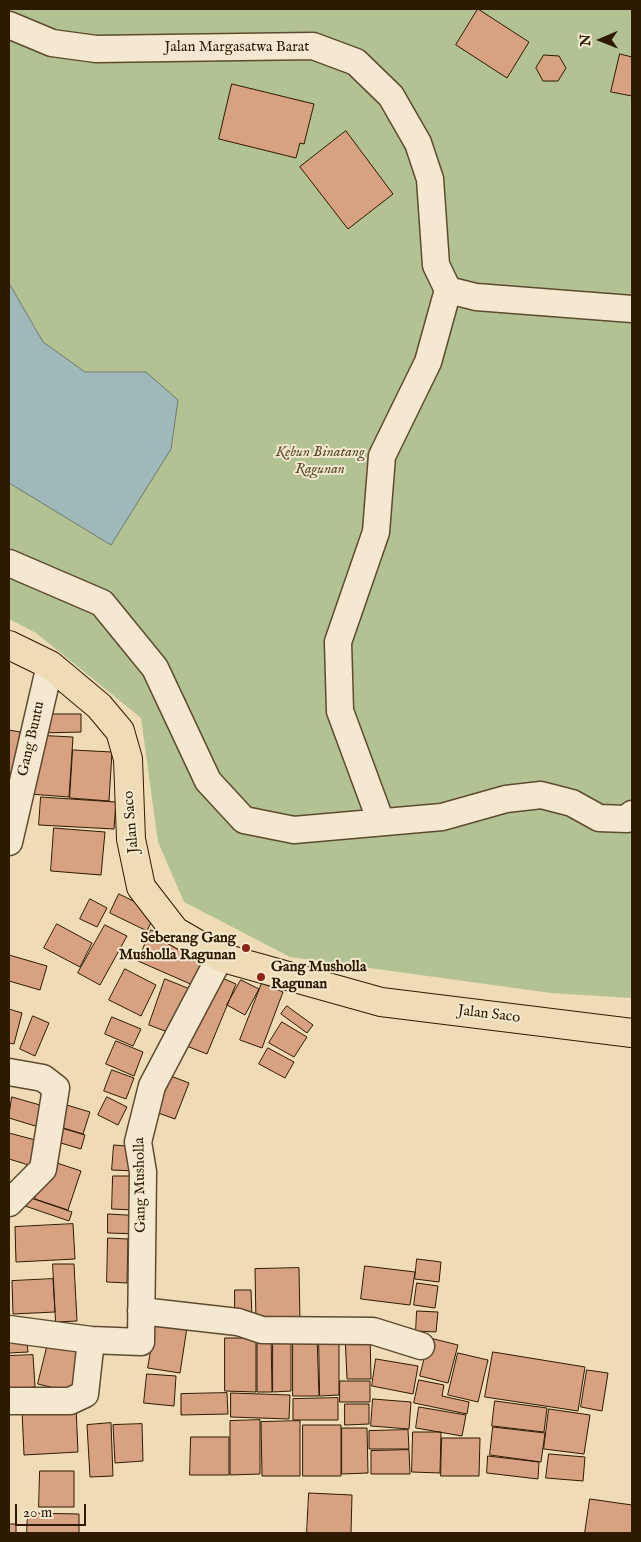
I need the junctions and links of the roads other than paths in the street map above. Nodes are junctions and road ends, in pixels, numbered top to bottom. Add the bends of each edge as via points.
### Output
1 (9, 25) edge
2 (448, 290) junction
3 (632, 309) edge
4 (9, 563) edge
5 (9, 645) edge
6 (50, 666) junction
7 (632, 814) edge
8 (381, 822) junction
9 (9, 842) edge
10 (220, 958) junction
11 (632, 1033) edge
12 (9, 1072) edge
13 (9, 1203) edge
14 (141, 1311) junction
15 (9, 1330) edge
16 (91, 1340) junction
17 (422, 1346) dead end
18 (9, 1401) edge

1 - 2 street, Jalan Margasatwa Barat via 52,42 96,49 313,46 356,62 390,96 418,143 430,179 436,265
2 - 3 street via 476,297
2 - 8 street via 428,362 382,456 376,532 338,642 340,711
4 - 8 street via 102,603 155,668 208,781 244,820 294,830
5 - 6 main road, Jalan Saco
6 - 9 street, Gang Buntu
6 - 10 main road, Jalan Saco via 99,706 120,730 128,759 130,839 141,887 175,931
7 - 8 street via 627,818 599,818 572,803 541,795 506,799 442,817
10 - 11 main road, Jalan Saco via 381,1002
10 - 14 street, Gang Musholla via 152,1086 138,1142 144,1172
12 - 13 street via 43,1078 56,1088 43,1169
14 - 16 street, Gang Musholla via 141,1342
14 - 17 street via 238,1322 262,1330 373,1331
15 - 16 street
16 - 18 street via 85,1394 70,1401

